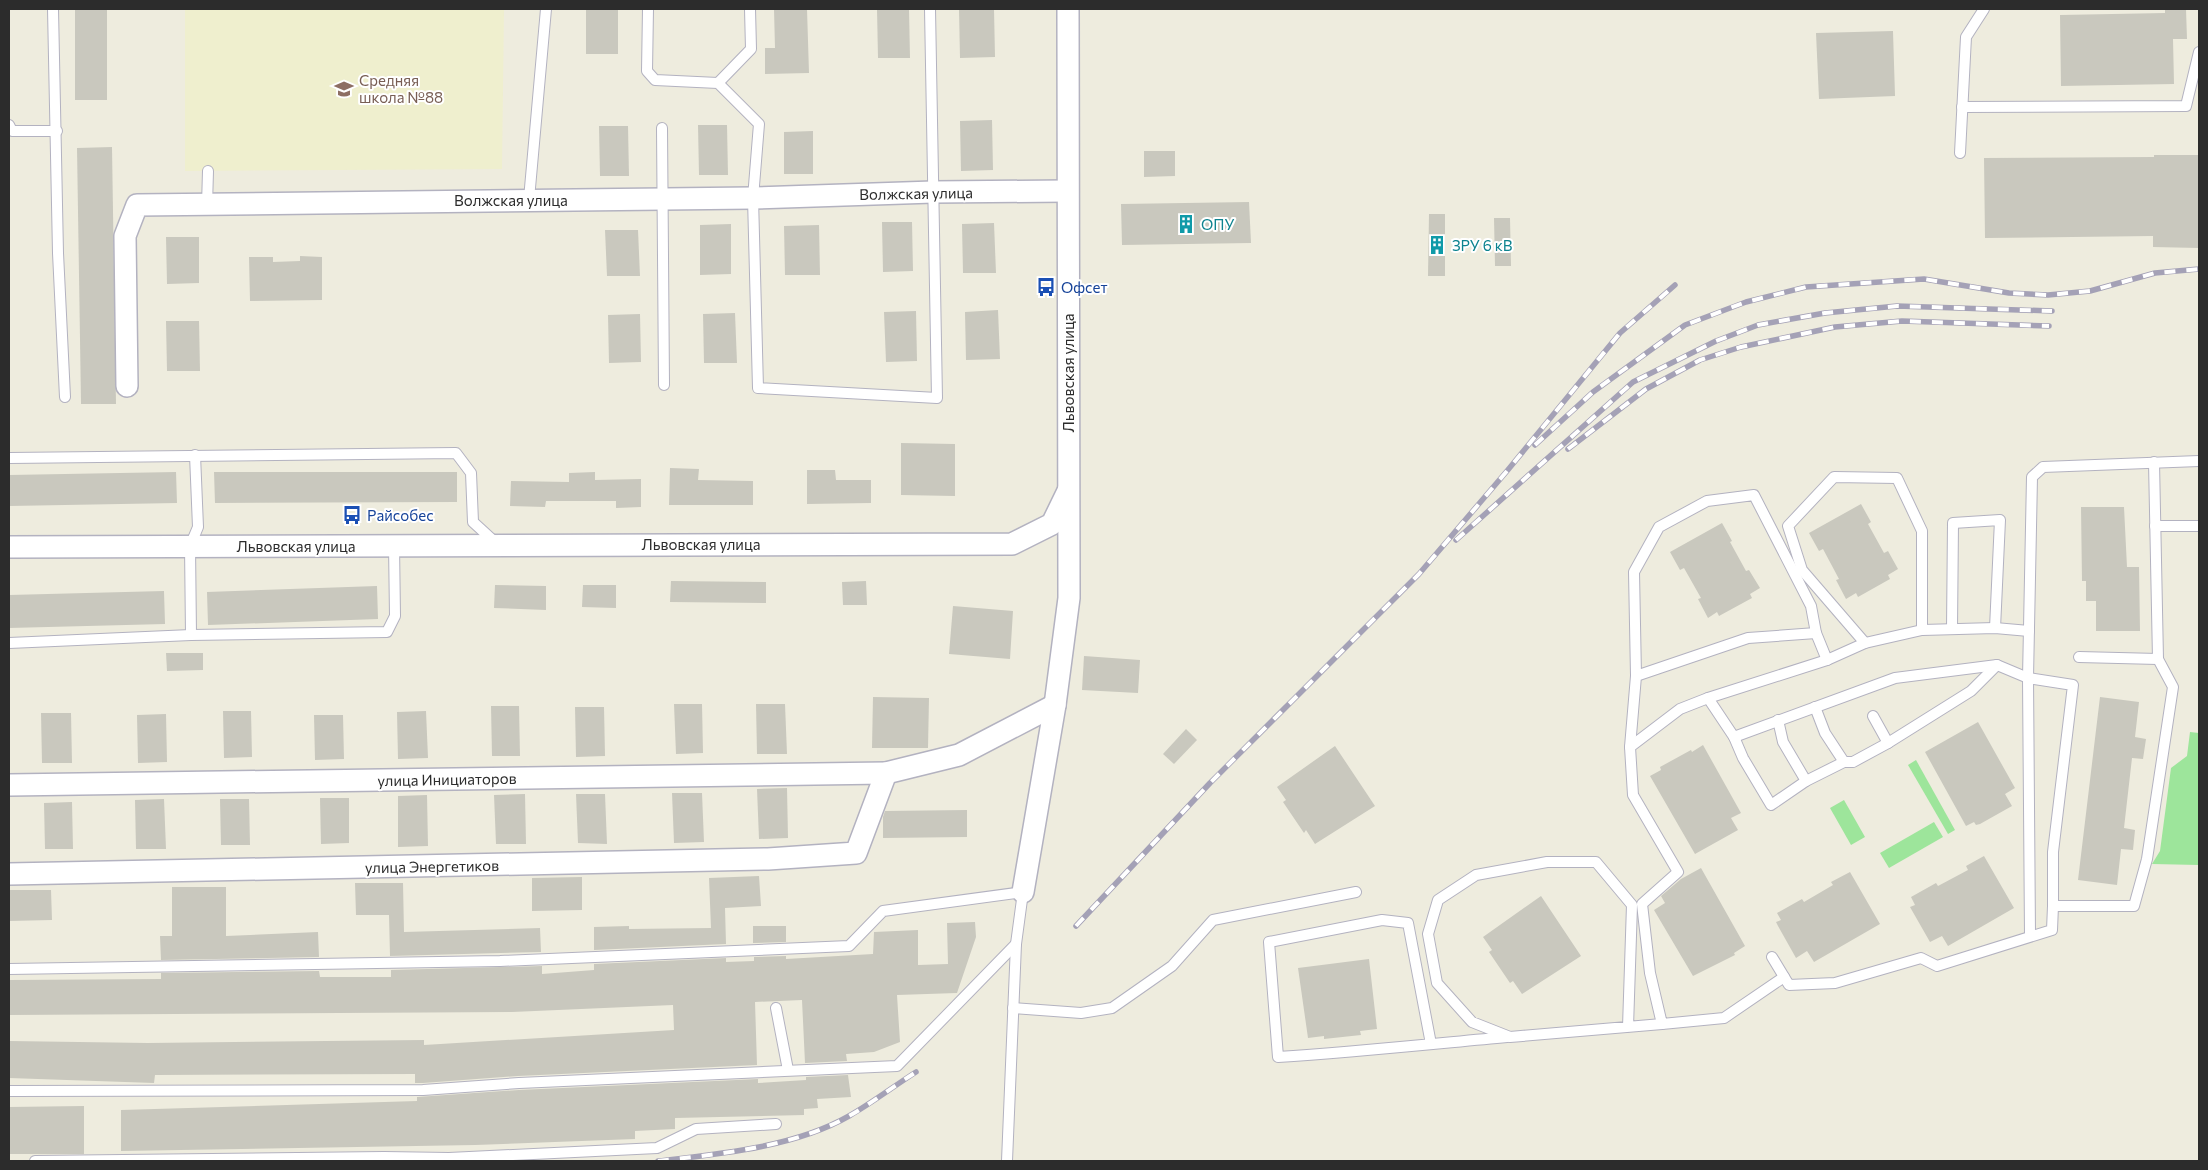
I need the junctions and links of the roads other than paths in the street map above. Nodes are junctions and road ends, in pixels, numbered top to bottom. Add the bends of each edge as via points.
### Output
1 (53, 9) edge
2 (546, 9) edge
3 (648, 9) edge
4 (750, 9) edge
5 (930, 9) edge
6 (1068, 9) edge
7 (1984, 9) edge
8 (2199, 52) edge
9 (718, 83) junction
10 (1962, 107) junction
11 (9, 125) edge
12 (662, 128) dead end
13 (57, 131) junction
14 (1960, 153) dead end
15 (208, 171) dead end
16 (1068, 191) junction
17 (932, 192) junction
18 (753, 198) junction
19 (662, 199) junction
20 (529, 200) junction
21 (207, 205) junction
22 (127, 386) dead end
23 (664, 386) dead end
24 (65, 396) dead end
25 (195, 456) junction
26 (9, 458) edge
27 (2199, 461) edge
28 (2154, 462) junction
29 (1068, 491) junction
30 (2156, 526) junction
31 (2199, 526) edge
32 (394, 545) junction
33 (499, 545) junction
34 (190, 546) junction
35 (9, 547) edge
36 (1994, 628) junction
37 (1952, 629) junction
38 (1922, 630) junction
39 (2029, 631) junction
40 (1816, 633) junction
41 (191, 636) junction
42 (9, 643) edge
43 (1865, 643) junction
44 (2079, 657) dead end
45 (2158, 659) junction
46 (1828, 660) junction
47 (1997, 665) junction
48 (1636, 676) junction
49 (2028, 678) junction
50 (1708, 698) junction
51 (1055, 705) junction
52 (1815, 707) junction
53 (1873, 716) dead end
54 (1778, 720) junction
55 (1734, 737) junction
56 (1888, 743) junction
57 (1630, 746) junction
58 (1844, 762) junction
59 (886, 773) junction
60 (1806, 781) junction
61 (9, 785) edge
62 (9, 874) edge
63 (1023, 892) junction
64 (1356, 892) dead end
65 (2053, 906) junction
66 (2030, 935) junction
67 (1016, 944) junction
68 (1772, 957) dead end
69 (9, 969) edge
70 (1784, 977) junction
71 (776, 1008) dead end
72 (1013, 1008) junction
73 (1662, 1024) junction
74 (1628, 1027) junction
75 (1510, 1037) junction
76 (1431, 1044) junction
77 (788, 1070) junction
78 (9, 1091) edge
79 (776, 1124) dead end
80 (35, 1161) edge
81 (1007, 1161) edge

1 - 13 lane
2 - 20 lane
3 - 9 lane via 647,71 651,76 655,80
4 - 9 lane via 751,49
5 - 17 lane
6 - 16 street, Львовская улица
7 - 10 lane via 1966,37
8 - 10 lane via 2186,106
9 - 18 lane via 759,124
10 - 14 lane
11 - 13 lane via 12,131
12 - 19 lane
13 - 24 lane via 58,253
15 - 21 lane
16 - 17 street, Волжская улица
16 - 29 street, Львовская улица
17 - 18 street, Волжская улица
17 - 18 lane via 937,398 758,388
18 - 19 street, Волжская улица
19 - 20 street, Волжская улица
19 - 23 lane
20 - 21 street, Волжская улица
21 - 22 street, Волжская улица via 137,205 125,236
25 - 26 lane
25 - 33 lane via 456,452 471,473 473,522
25 - 34 lane via 198,527
27 - 28 lane
28 - 30 lane
28 - 39 lane via 2043,467 2032,477
29 - 33 street, Львовская улица via 1052,524 1012,544
29 - 51 street via 1069,598
30 - 31 lane
30 - 45 lane
32 - 33 street, Львовская улица
32 - 34 street, Львовская улица
32 - 41 lane via 395,616 387,632
34 - 35 street, Львовская улица
34 - 41 lane
36 - 37 lane
36 - 37 lane via 2000,520 1953,523
36 - 39 lane
37 - 38 lane
38 - 43 lane
38 - 43 lane via 1922,531 1897,478 1834,477 1788,526 1802,570
39 - 49 lane
40 - 46 lane
40 - 48 lane via 1748,638
40 - 48 lane via 1811,606 1754,495 1707,501 1659,527 1634,572
41 - 42 lane
43 - 46 lane
44 - 45 lane
45 - 65 lane via 2173,687 2147,859 2134,906
46 - 50 lane
47 - 49 lane
47 - 52 lane via 1895,678
47 - 56 lane via 1971,691
48 - 57 lane
49 - 65 lane via 2073,685 2053,852
49 - 66 lane
50 - 55 lane
50 - 57 lane via 1680,709
51 - 59 street, улица Инициаторов via 959,755
51 - 63 street
52 - 54 lane
52 - 58 lane via 1825,733
53 - 56 lane
54 - 55 lane
54 - 60 lane via 1783,742
55 - 60 lane via 1771,804
56 - 58 lane via 1853,762
57 - 73 lane via 1633,795 1678,872 1642,904 1650,972
58 - 60 lane
59 - 61 street, улица Инициаторов
59 - 62 street, улица Энергетиков via 856,853 768,859
63 - 67 lane
63 - 69 lane via 883,911 849,946 500,961
64 - 72 lane via 1213,920 1172,966 1112,1008 1081,1013
65 - 66 lane via 2052,930
66 - 70 lane via 1937,966 1921,958 1835,983 1789,985
67 - 72 lane
67 - 77 lane via 897,1066
68 - 70 lane
70 - 73 lane via 1724,1018
71 - 77 lane
72 - 81 lane
73 - 74 lane
74 - 75 lane
74 - 75 lane via 1632,905 1596,862 1547,862 1476,875 1438,900 1428,934 1437,983 1472,1022
75 - 76 lane
76 - 76 lane via 1278,1056 1269,942 1382,920 1408,923
77 - 78 lane via 423,1090
79 - 80 lane via 696,1129 657,1148 449,1158

